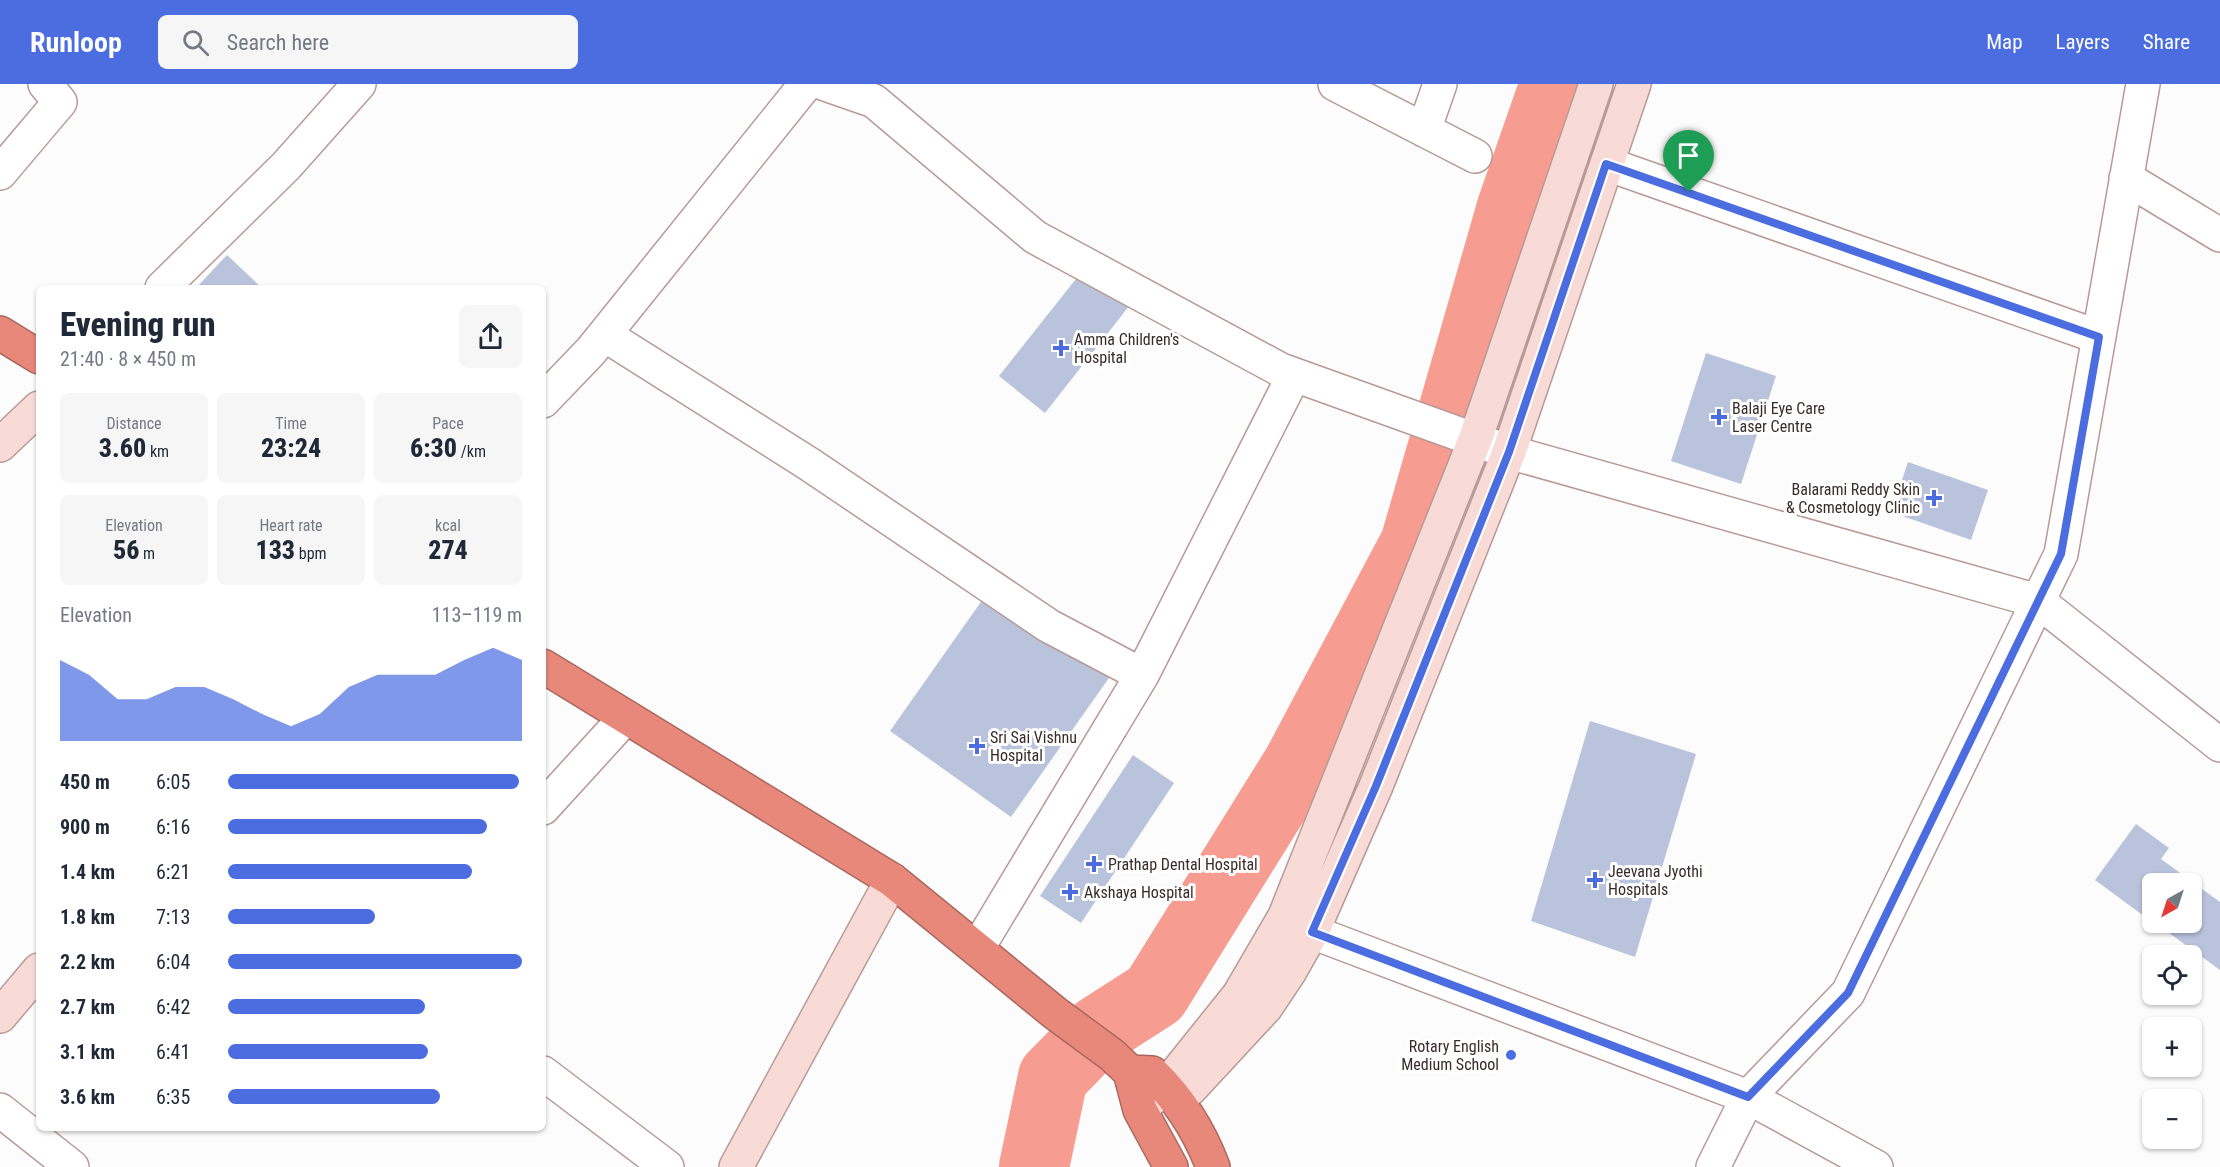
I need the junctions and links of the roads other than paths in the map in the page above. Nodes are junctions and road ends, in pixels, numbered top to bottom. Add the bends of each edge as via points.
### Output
1 (359, 84) edge
2 (806, 84) edge
3 (825, 84) edge
4 (1335, 84) edge
5 (1440, 84) edge
6 (1596, 84) edge
7 (1634, 84) edge
8 (2143, 84) edge
9 (61, 90) edge
10 (1424, 130) junction
11 (1475, 156) dead end
12 (1606, 164) junction
13 (0, 173) edge
14 (2126, 178) junction
15 (2220, 235) edge
16 (165, 285) edge
17 (0, 333) edge
18 (605, 335) junction
19 (2099, 337) junction
20 (36, 355) edge
21 (1294, 375) junction
22 (546, 398) edge
23 (36, 411) edge
24 (1469, 438) junction
25 (0, 446) edge
26 (1509, 452) junction
27 (2038, 601) junction
28 (546, 668) edge
29 (1142, 675) junction
30 (626, 717) junction
31 (2220, 745) edge
32 (546, 805) edge
33 (892, 880) junction
34 (1312, 932) junction
35 (978, 949) junction
36 (36, 974) edge
37 (0, 1016) edge
38 (1121, 1063) junction
39 (546, 1075) edge
40 (1172, 1094) junction
41 (1748, 1097) junction
42 (0, 1110) edge
43 (1140, 1110) junction
44 (72, 1167) edge
45 (667, 1167) edge
46 (736, 1167) edge
47 (1171, 1167) edge
48 (1213, 1167) edge
49 (1713, 1167) edge
50 (1876, 1167) edge

1 - 16 street via 286,166
2 - 18 street
3 - 21 street via 874,101 1035,237
4 - 10 street
5 - 10 street
6 - 24 main road
7 - 12 main road
8 - 14 street
9 - 13 street
10 - 11 street
12 - 19 street
12 - 26 main road
14 - 15 street
14 - 19 street
17 - 20 highway
18 - 22 street
18 - 29 street via 809,465 1049,626
19 - 27 street via 2061,554
21 - 24 street
21 - 29 street
23 - 25 main road
24 - 26 street
24 - 40 main road via 1286,916 1239,995
26 - 27 street
26 - 34 main road via 1376,786
27 - 31 street
27 - 41 street via 1848,993
28 - 30 highway
29 - 35 street
30 - 32 street
30 - 33 highway
33 - 35 highway
33 - 46 main road
34 - 40 main road via 1266,1007
34 - 41 street
35 - 38 highway
36 - 37 main road
38 - 40 highway via 1152,1072
38 - 43 highway
39 - 45 street
40 - 43 main road
40 - 48 highway via 1193,1123
41 - 49 street
41 - 50 street
42 - 44 street
43 - 47 highway

